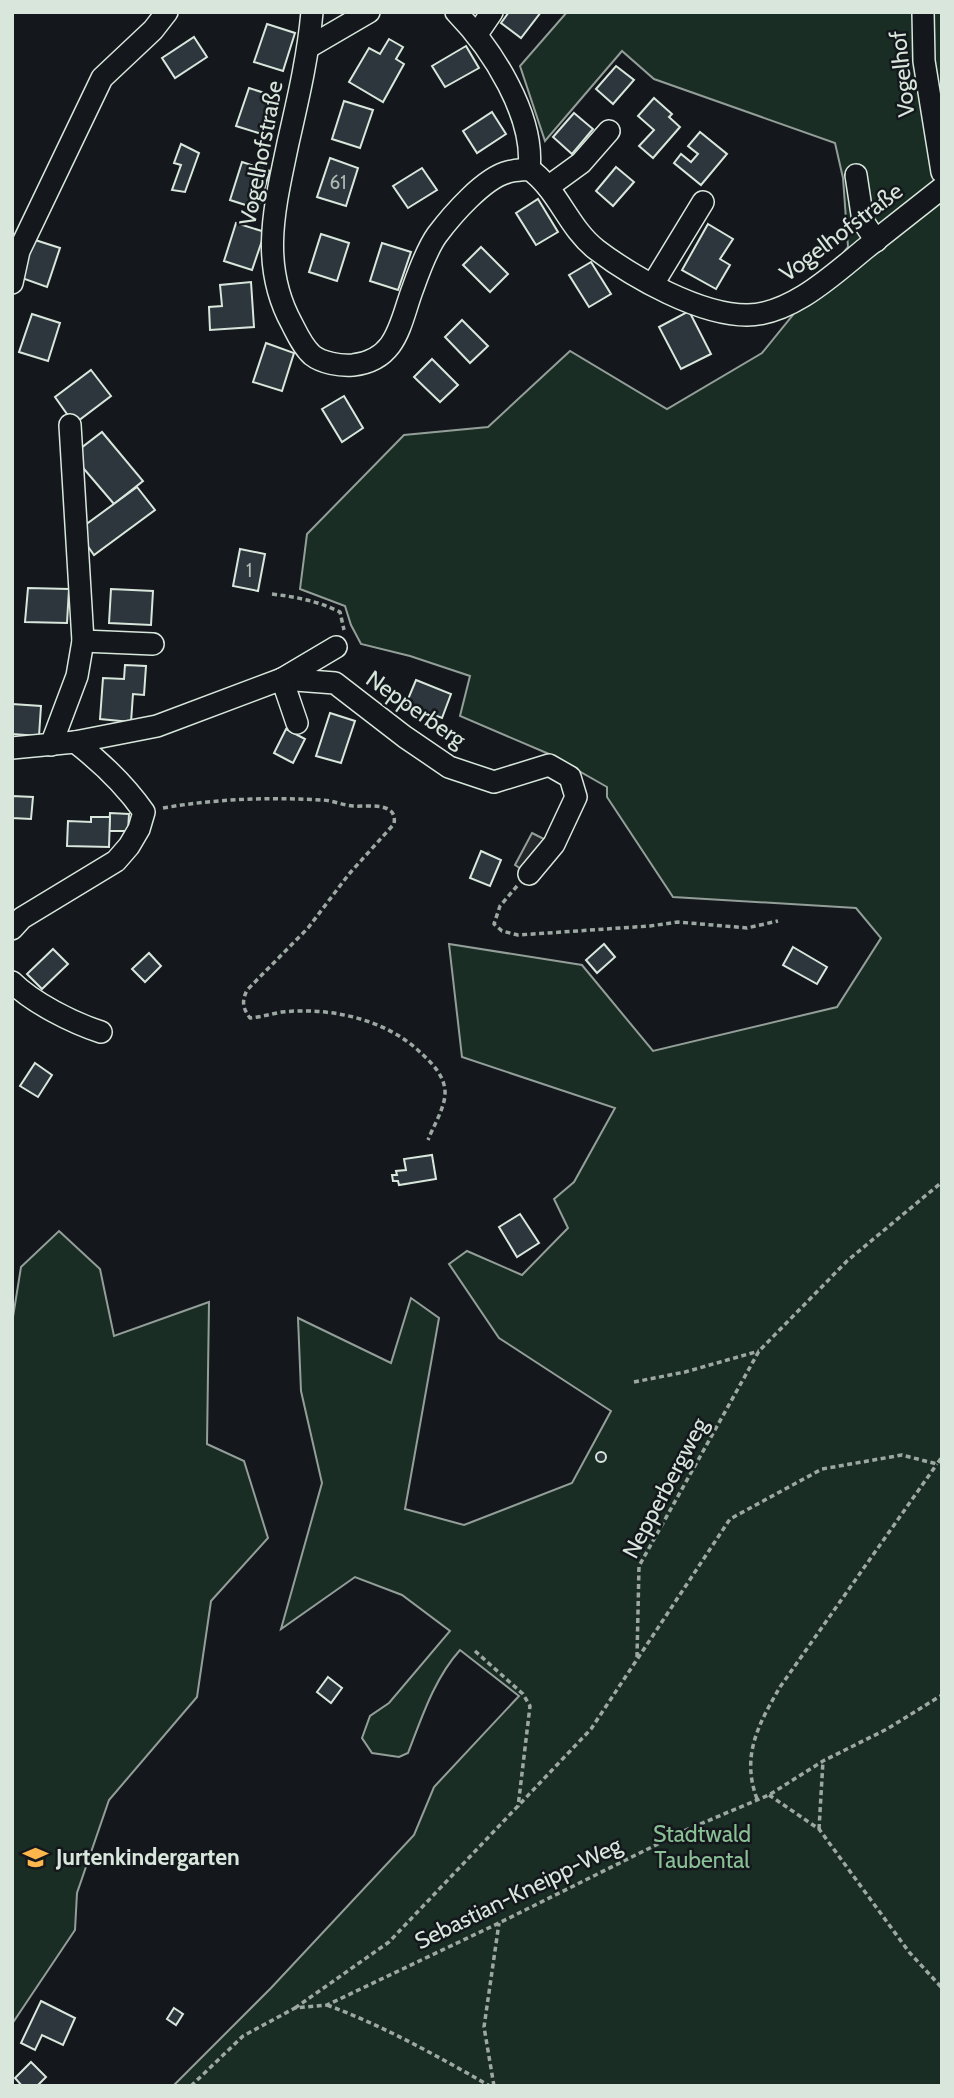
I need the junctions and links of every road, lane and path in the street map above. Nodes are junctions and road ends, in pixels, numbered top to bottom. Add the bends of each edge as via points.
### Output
1 (167, 12) edge
2 (312, 12) edge
3 (369, 12) edge
4 (456, 12) edge
5 (492, 12) edge
6 (923, 12) edge
7 (477, 34) junction
8 (309, 47) junction
9 (609, 131) dead end
10 (529, 169) junction
11 (942, 172) edge
12 (856, 175) dead end
13 (548, 187) junction
14 (942, 188) edge
15 (703, 202) dead end
16 (876, 241) junction
17 (12, 283) edge
18 (653, 284) junction
19 (70, 425) dead end
20 (272, 594) dead end
21 (83, 641) junction
22 (153, 643) dead end
23 (335, 647) joint
24 (282, 679) junction
25 (297, 723) dead end
26 (75, 742) junction
27 (51, 745) junction
28 (12, 748) edge
29 (144, 812) junction
30 (529, 874) joint
31 (778, 921) dead end
32 (12, 929) edge
33 (12, 982) edge
34 (101, 1032) dead end
35 (428, 1140) dead end
36 (942, 1182) edge
37 (759, 1351) junction
38 (634, 1382) dead end
39 (942, 1457) edge
40 (937, 1464) junction
41 (475, 1651) dead end
42 (637, 1659) junction
43 (942, 1695) edge
44 (823, 1761) junction
45 (769, 1795) junction
46 (757, 1800) junction
47 (518, 1807) junction
48 (819, 1829) junction
49 (499, 1923) junction
50 (942, 1988) edge
51 (327, 2005) junction
52 (295, 2008) junction
53 (191, 2086) edge
54 (493, 2086) edge

1 - 17 street via 102,78 19,251
2 - 8 street, Vogelhofstraße
3 - 8 street
4 - 7 street
5 - 7 street
6 - 11 street, Vogelhof via 924,61
7 - 10 street via 524,120 531,151
8 - 10 street, Vogelhofstraße via 271,242 283,309 313,356 340,366 352,365 365,363 387,349 403,323 436,236 480,188 506,172
9 - 13 street via 581,163
10 - 13 street, Vogelhofstraße
12 - 16 street via 863,221
13 - 18 street, Vogelhofstraße via 596,249
14 - 16 street, Vogelhofstraße
15 - 18 street
16 - 18 street, Vogelhofstraße via 814,290 777,309 749,316 685,301
19 - 21 street
20 - 23 path via 340,612 345,630
21 - 22 street
21 - 27 street via 77,676
23 - 24 street
24 - 25 street
24 - 26 street, Nepperberg via 157,726
24 - 30 street, Nepperberg via 335,683 449,767 494,782 549,765 570,777 576,797 554,844
26 - 27 street, Nepperberg
26 - 29 street via 97,759
27 - 28 street, Nepperberg
29 - 32 street via 139,829 117,861 22,918
29 - 35 path via 253,798 323,800 392,811 394,824 243,1000 250,1018 283,1012 340,1014 368,1021 411,1042 444,1083 445,1097
30 - 31 path via 500,906 494,924 502,931 518,935 678,922 747,928
33 - 34 street via 79,1025
36 - 37 path, Nepperbergweg via 847,1261
37 - 38 path
37 - 42 path, Nepperbergweg via 639,1566
39 - 40 path
40 - 42 path via 902,1455 822,1469 730,1519
40 - 46 path via 760,1720 749,1759
41 - 47 path via 523,1694 530,1706
42 - 47 path via 592,1729
43 - 44 path, Sebastian-Kneipp-Weg
44 - 45 path, Sebastian-Kneipp-Weg
44 - 48 path
45 - 46 path, Sebastian-Kneipp-Weg
45 - 48 path
46 - 49 path, Sebastian-Kneipp-Weg via 685,1830
47 - 52 path via 389,1942
48 - 50 path via 909,1952
49 - 51 path, Sebastian-Kneipp-Weg
49 - 54 path via 484,2027
51 - 52 path, Sebastian-Kneipp-Weg
51 - 54 path via 424,2048
52 - 53 path, Sebastian-Kneipp-Weg via 243,2036

